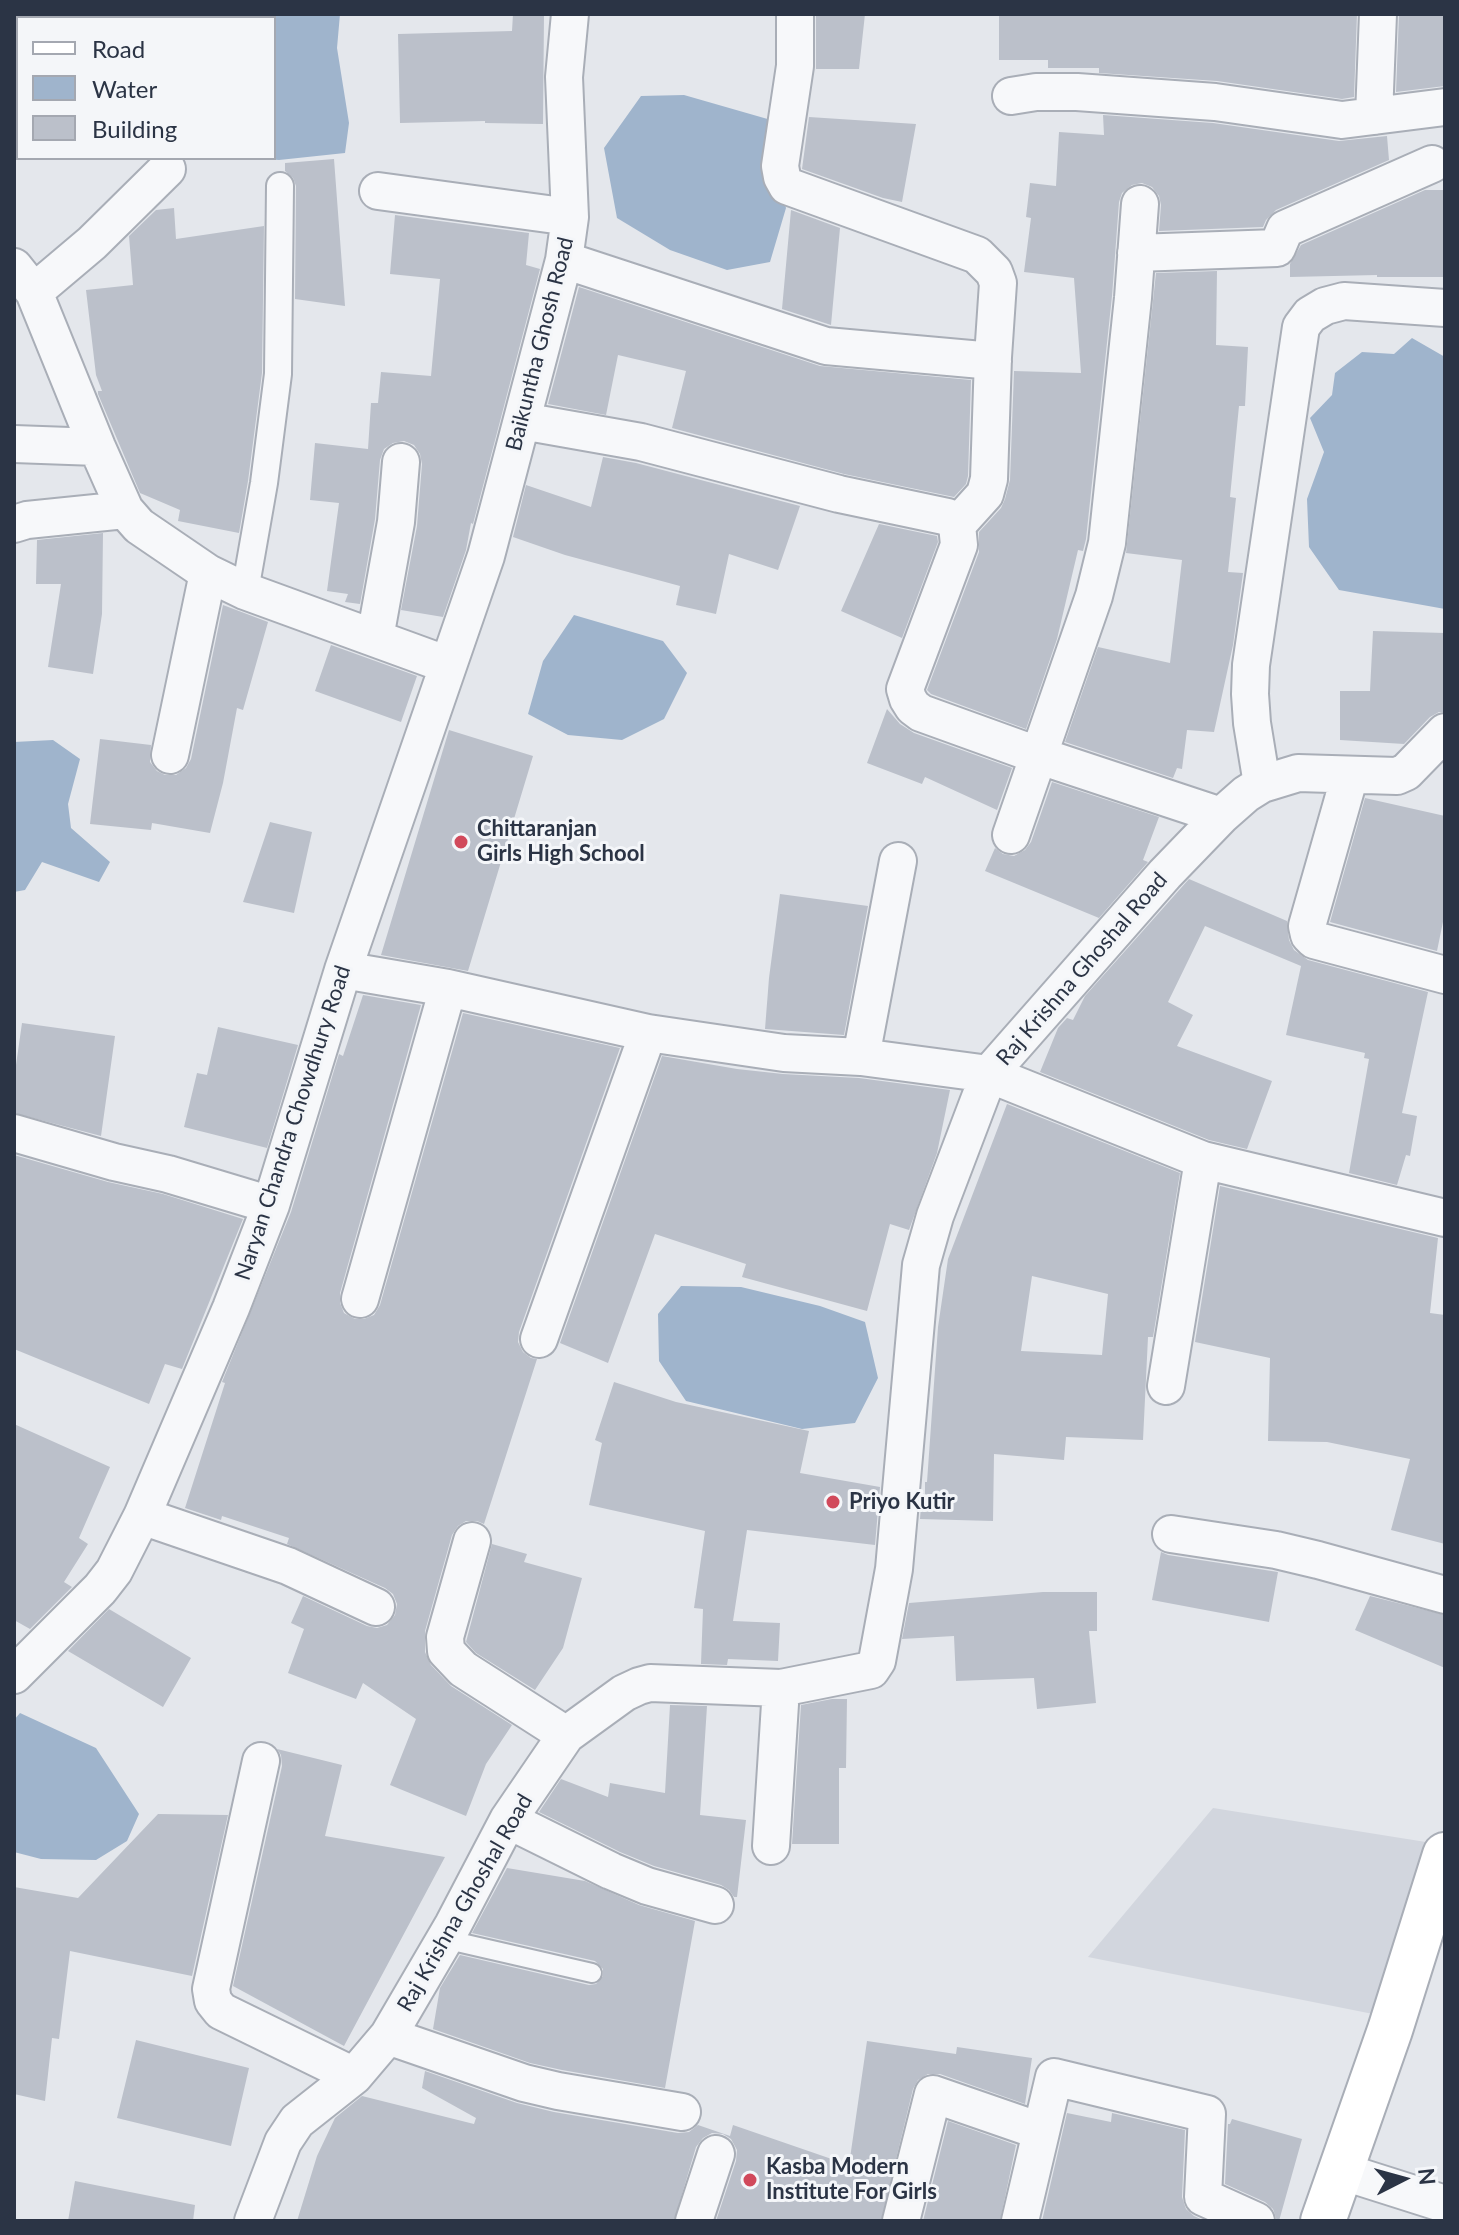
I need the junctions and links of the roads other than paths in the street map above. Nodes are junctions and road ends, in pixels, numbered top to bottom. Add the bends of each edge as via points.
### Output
1 (570, 14) edge
2 (795, 14) edge
3 (1378, 14) edge
4 (1011, 96) dead end
5 (1445, 107) edge
6 (1374, 116) junction
7 (1432, 164) dead end
8 (167, 169) dead end
9 (280, 186) dead end
10 (378, 191) dead end
11 (1140, 204) dead end
12 (570, 217) junction
13 (1136, 253) junction
14 (564, 260) junction
15 (24, 279) edge
16 (1445, 308) edge
17 (993, 361) junction
18 (522, 421) junction
19 (14, 444) edge
20 (97, 447) junction
21 (401, 462) dead end
22 (125, 510) junction
23 (14, 524) edge
24 (957, 525) junction
25 (208, 573) junction
26 (245, 591) junction
27 (375, 638) junction
28 (448, 665) junction
29 (1445, 732) edge
30 (170, 755) dead end
31 (1040, 756) junction
32 (1350, 775) junction
33 (1262, 784) junction
34 (1221, 816) junction
35 (1011, 835) dead end
36 (898, 861) dead end
37 (343, 970) junction
38 (1445, 975) edge
39 (448, 988) junction
40 (648, 1033) junction
41 (861, 1057) junction
42 (989, 1074) junction
43 (14, 1133) edge
44 (1203, 1160) junction
45 (271, 1205) junction
46 (1445, 1218) edge
47 (360, 1299) dead end
48 (539, 1339) dead end
49 (1166, 1386) dead end
50 (142, 1516) junction
51 (1171, 1534) dead end
52 (472, 1541) dead end
53 (1445, 1595) edge
54 (376, 1607) dead end
55 (14, 1675) edge
56 (781, 1688) junction
57 (566, 1735) junction
58 (261, 1761) dead end
59 (508, 1820) junction
60 (771, 1846) dead end
61 (1445, 1855) edge
62 (715, 1905) dead end
63 (444, 1939) junction
64 (1432, 1939) edge
65 (592, 1973) dead end
66 (388, 2036) junction
67 (354, 2076) junction
68 (682, 2112) dead end
69 (1040, 2131) junction
70 (716, 2154) dead end
71 (1341, 2171) junction
72 (1445, 2204) edge
73 (253, 2221) edge
74 (694, 2221) edge
75 (901, 2221) edge
76 (1020, 2221) edge
77 (1256, 2221) edge
78 (1323, 2221) edge

1 - 12 street, Baikuntha Ghosh Road via 564,77
2 - 17 street via 795,66 780,166 787,186 977,255 998,283
3 - 6 street
4 - 6 street via 1077,92 1226,103 1324,119
5 - 6 street
7 - 13 street via 1285,229 1277,248
8 - 15 street via 92,243
9 - 26 street via 278,374
10 - 12 street
11 - 13 street
12 - 14 street, Baikuntha Ghosh Road
13 - 31 street via 1107,543
14 - 17 street via 826,346
14 - 18 street, Baikuntha Ghosh Road
15 - 20 street
16 - 33 street via 1344,301 1310,315 1301,327 1251,665 1252,723
17 - 24 street via 989,479 985,494
18 - 24 street via 641,442 948,517
18 - 28 street, Baikuntha Ghosh Road via 486,556
19 - 20 street
20 - 22 street
21 - 27 street
22 - 23 street
22 - 25 street via 139,526
24 - 31 street via 959,545 905,689 908,699 921,713
25 - 26 street
25 - 30 street
26 - 27 street
27 - 28 street
28 - 37 street, Naryan Chandra Chowdhury Road
29 - 32 street, Raj Krishna Ghoshal Road via 1406,772
31 - 34 street
31 - 35 street
32 - 33 street, Raj Krishna Ghoshal Road via 1298,773
32 - 38 street via 1307,926 1309,935
33 - 34 street, Raj Krishna Ghoshal Road
34 - 42 street, Raj Krishna Ghoshal Road
36 - 41 street
37 - 39 street
37 - 45 street, Naryan Chandra Chowdhury Road
39 - 40 street
39 - 47 street
40 - 41 street via 784,1053
40 - 48 street
41 - 42 street
42 - 44 street
42 - 56 street, Raj Krishna Ghoshal Road via 921,1265 894,1569 877,1661 859,1674
43 - 45 street
44 - 46 street
44 - 49 street
45 - 50 street, Naryan Chandra Chowdhury Road
50 - 54 street via 288,1566
50 - 55 street, Naryan Chandra Chowdhury Road via 100,1589
51 - 53 street via 1276,1550
52 - 57 street via 445,1637 446,1651 463,1669
56 - 57 street, Raj Krishna Ghoshal Road via 650,1683 624,1693
56 - 60 street
57 - 59 street, Raj Krishna Ghoshal Road
58 - 67 street via 211,1989 213,2001 221,2011
59 - 62 street via 647,1886
59 - 63 street, Raj Krishna Ghoshal Road
61 - 64 main road
63 - 65 lane
63 - 66 street, Raj Krishna Ghoshal Road
64 - 71 main road via 1390,2030
66 - 67 street, Raj Krishna Ghoshal Road
66 - 68 street via 535,2086
67 - 73 street, Raj Krishna Ghoshal Road via 297,2121 283,2142
69 - 75 street via 933,2094
69 - 76 street
69 - 77 street via 1054,2077 1207,2114 1203,2197
70 - 74 street
71 - 72 street
71 - 78 main road

